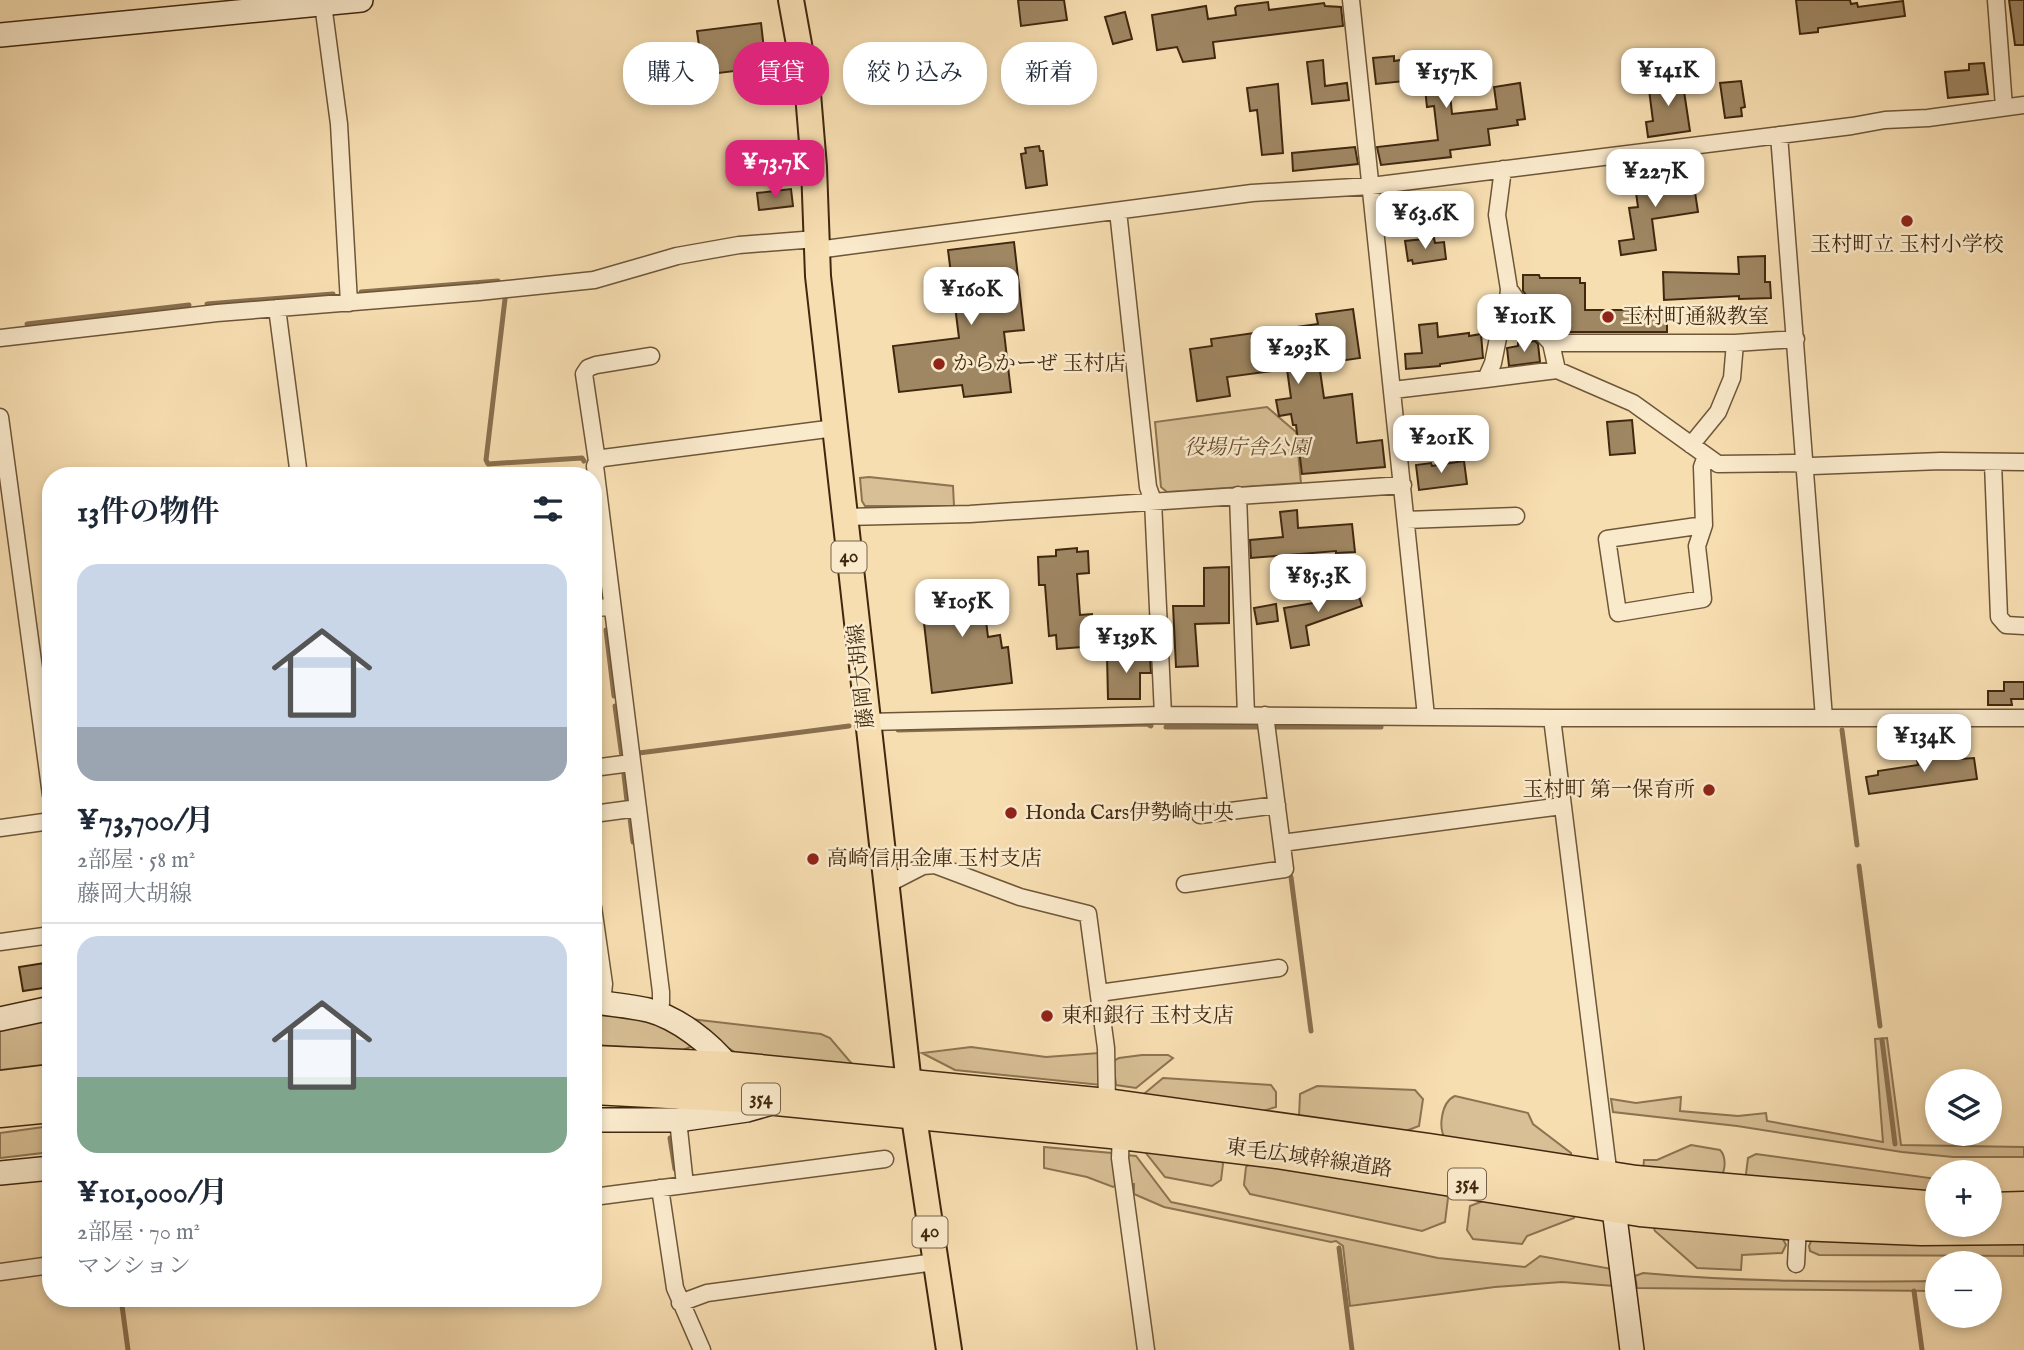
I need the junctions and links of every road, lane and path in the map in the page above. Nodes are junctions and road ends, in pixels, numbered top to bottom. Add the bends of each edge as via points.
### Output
1 (361, 0) edge
2 (791, 0) edge
3 (1351, 0) edge
4 (1996, 0) edge
5 (276, 4) edge
6 (323, 4) junction
7 (0, 35) edge
8 (2024, 105) edge
9 (2004, 107) junction
10 (1779, 135) junction
11 (1503, 169) junction
12 (1371, 186) junction
13 (1118, 211) junction
14 (816, 244) junction
15 (1509, 289) junction
16 (349, 303) junction
17 (277, 308) junction
18 (0, 338) edge
19 (1796, 339) junction
20 (1551, 343) junction
21 (1735, 343) junction
22 (651, 356) dead end
23 (1557, 370) junction
24 (1486, 379) junction
25 (1393, 390) junction
26 (0, 417) edge
27 (835, 428) junction
28 (1691, 445) junction
29 (1706, 456) junction
30 (3, 457) edge
31 (597, 461) junction
32 (2024, 462) edge
33 (1993, 463) junction
34 (1803, 464) junction
35 (298, 467) edge
36 (596, 467) edge
37 (1403, 485) junction
38 (1238, 495) junction
39 (1153, 501) junction
40 (1516, 516) dead end
41 (845, 517) junction
42 (1406, 520) junction
43 (1704, 525) junction
44 (602, 536) edge
45 (611, 606) junction
46 (602, 607) edge
47 (2024, 626) edge
48 (1163, 715) junction
49 (1246, 715) junction
50 (1265, 715) junction
51 (1426, 716) junction
52 (1552, 718) junction
53 (1824, 718) junction
54 (2024, 718) edge
55 (867, 722) junction
56 (42, 732) edge
57 (631, 763) junction
58 (602, 767) edge
59 (1277, 805) junction
60 (1562, 806) junction
61 (638, 808) junction
62 (602, 813) edge
63 (1200, 815) dead end
64 (42, 822) edge
65 (0, 828) edge
66 (1282, 843) junction
67 (1185, 884) dead end
68 (886, 885) junction
69 (42, 936) edge
70 (0, 942) edge
71 (1279, 968) dead end
72 (602, 970) edge
73 (602, 990) edge
74 (1099, 993) junction
75 (602, 1004) edge
76 (42, 1010) edge
77 (657, 1013) junction
78 (0, 1019) edge
79 (602, 1061) edge
80 (729, 1067) junction
81 (42, 1081) edge
82 (909, 1084) junction
83 (0, 1086) edge
84 (602, 1090) edge
85 (777, 1100) junction
86 (1107, 1104) junction
87 (42, 1108) edge
88 (0, 1112) edge
89 (912, 1114) junction
90 (602, 1120) edge
91 (678, 1120) junction
92 (1121, 1134) junction
93 (885, 1159) dead end
94 (42, 1169) edge
95 (0, 1174) edge
96 (1609, 1177) junction
97 (685, 1185) junction
98 (660, 1188) junction
99 (602, 1196) edge
100 (1925, 1206) edge
101 (1614, 1207) junction
102 (2024, 1207) edge
103 (2002, 1208) edge
104 (1798, 1225) junction
105 (2024, 1230) edge
106 (934, 1262) junction
107 (1796, 1264) dead end
108 (42, 1266) edge
109 (0, 1272) edge
110 (680, 1303) junction
111 (702, 1350) edge
112 (949, 1350) edge
113 (1146, 1350) edge
114 (1632, 1350) edge

1 - 6 street
2 - 14 main road, 藤岡大胡線 / 40 via 808,94
3 - 12 street
4 - 9 street
5 - 6 street
5 - 7 street
6 - 16 street via 339,124
8 - 9 street
9 - 10 street
10 - 11 street
10 - 19 street
11 - 12 street
11 - 15 street via 1497,215
12 - 13 street via 1252,193
12 - 25 street
13 - 14 street
13 - 39 street
14 - 16 street via 738,246 677,256 594,280
14 - 27 main road, 藤岡大胡線 / 40
15 - 20 street
15 - 24 street via 1507,311
16 - 17 street
17 - 18 street
17 - 35 street
19 - 21 street
19 - 34 street
20 - 21 street
20 - 23 street
21 - 28 street via 1732,378 1718,412
22 - 31 street via 596,365 584,374
23 - 24 street
23 - 28 street via 1633,403
24 - 25 street
25 - 37 street
26 - 30 street
27 - 31 street
27 - 41 main road, 藤岡大胡線 / 40
28 - 29 street
29 - 34 street via 1718,464
29 - 43 street via 1702,467
30 - 56 street
31 - 36 street
32 - 33 street
33 - 34 street
33 - 47 street via 1999,617 2006,625
34 - 53 street
37 - 38 street
37 - 42 street
38 - 39 street
38 - 49 street
39 - 41 street
39 - 48 street
40 - 42 street
41 - 55 main road, 藤岡大胡線 / 40
42 - 51 street
43 - 43 street via 1696,546 1703,599 1618,613 1607,539
44 - 45 street
45 - 46 street
45 - 57 street
48 - 49 street
48 - 55 street
49 - 50 street
50 - 51 street
50 - 59 street
51 - 52 street
52 - 53 street
52 - 60 street
53 - 54 street
55 - 68 main road, 藤岡大胡線 / 40
57 - 58 street
57 - 61 street
59 - 63 street
59 - 66 street
60 - 66 street
60 - 96 street
61 - 62 street
61 - 77 street via 661,992
64 - 65 street
66 - 67 street via 1285,869
68 - 74 street via 935,864 1020,897 1088,914
68 - 82 main road, 藤岡大胡線 / 40
69 - 70 street
71 - 74 street
72 - 73 street
74 - 86 street
75 - 77 street
76 - 78 street
77 - 80 street via 709,1046
79 - 80 highway, 東毛広域幹線道路 / 354
80 - 82 highway, 東毛広域幹線道路 / 354
81 - 83 highway
82 - 86 highway, 東毛広域幹線道路 / 354
82 - 89 main road, 藤岡大胡線 / 40
84 - 85 highway, 東毛広域幹線道路 / 354
85 - 89 highway, 東毛広域幹線道路 / 354
85 - 91 street via 747,1110
86 - 96 highway, 東毛広域幹線道路 / 354
87 - 88 highway
89 - 92 highway, 東毛広域幹線道路 / 354
89 - 106 main road, 藤岡大胡線 / 40
90 - 91 street
91 - 97 street
92 - 101 highway, 東毛広域幹線道路 / 354 via 1278,1153
92 - 113 street via 1119,1158
93 - 97 street
94 - 95 street
96 - 100 highway, 東毛広域幹線道路 / 354
96 - 101 street
97 - 98 street
98 - 99 street
98 - 110 street
101 - 104 highway, 東毛広域幹線道路 / 354
101 - 114 street
102 - 103 highway
104 - 105 highway, 東毛広域幹線道路 / 354
104 - 107 street
106 - 110 street via 707,1293
106 - 112 main road, 藤岡大胡線 / 40
108 - 109 street
110 - 111 street

